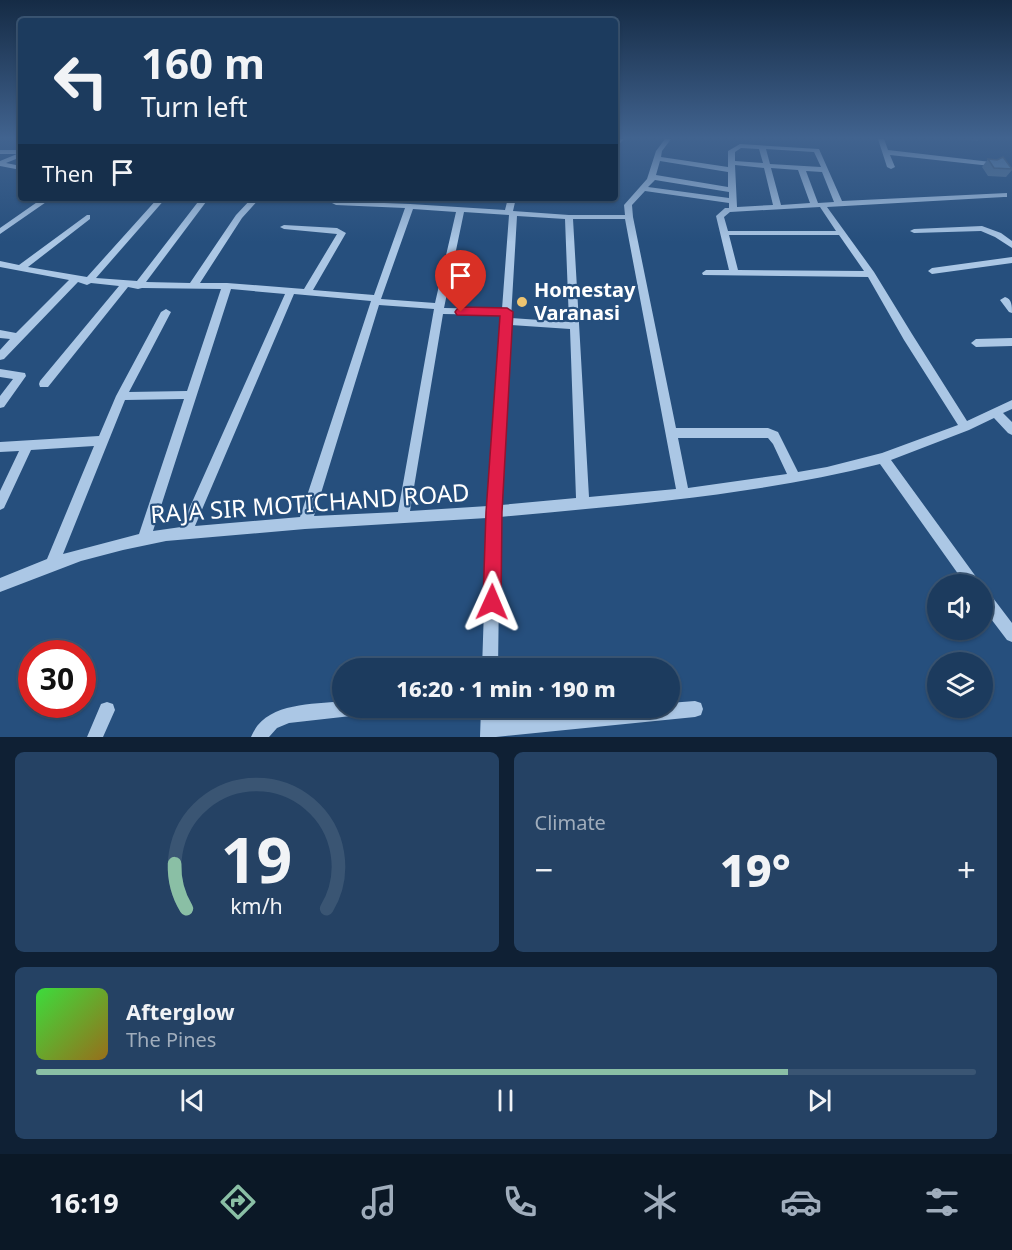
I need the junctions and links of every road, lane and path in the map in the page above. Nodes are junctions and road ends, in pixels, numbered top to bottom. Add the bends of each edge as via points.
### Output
1 (653, 173) edge
2 (731, 173) edge
3 (769, 173) edge
4 (804, 173) edge
5 (826, 173) edge
6 (652, 177) junction
7 (644, 189) junction
8 (732, 190) junction
9 (1004, 195) dead end
10 (44, 201) edge
11 (159, 201) edge
12 (203, 201) edge
13 (253, 201) edge
14 (512, 201) edge
15 (336, 203) dead end
16 (839, 204) junction
17 (733, 205) junction
18 (410, 206) junction
19 (819, 206) junction
20 (778, 208) junction
21 (461, 209) junction
22 (510, 213) junction
23 (87, 217) dead end
24 (569, 217) junction
25 (628, 217) junction
26 (284, 227) dead end
27 (914, 231) dead end
28 (0, 232) edge
29 (723, 233) junction
30 (842, 233) junction
31 (1012, 245) edge
32 (1012, 260) edge
33 (0, 264) edge
34 (20, 269) junction
35 (932, 271) dead end
36 (706, 273) dead end
37 (735, 273) junction
38 (871, 274) junction
39 (75, 280) junction
40 (87, 282) junction
41 (125, 285) junction
42 (138, 286) junction
43 (193, 286) junction
44 (227, 286) junction
45 (291, 290) junction
46 (307, 292) junction
47 (376, 300) junction
48 (1005, 300) dead end
49 (439, 308) junction
50 (1012, 310) edge
51 (166, 312) dead end
52 (506, 316) junction
53 (574, 326) junction
54 (0, 334) edge
55 (18, 337) junction
56 (1012, 342) edge
57 (976, 343) dead end
58 (0, 356) edge
59 (0, 373) edge
60 (44, 384) dead end
61 (190, 395) junction
62 (121, 396) junction
63 (0, 404) edge
64 (1012, 404) edge
65 (995, 412) junction
66 (965, 427) junction
67 (1012, 430) edge
68 (670, 433) junction
69 (102, 441) junction
70 (28, 445) junction
71 (0, 447) edge
72 (883, 458) junction
73 (795, 478) junction
74 (683, 494) junction
75 (583, 503) junction
76 (0, 504) edge
77 (494, 512) junction
78 (403, 517) junction
79 (305, 523) junction
80 (185, 534) junction
81 (144, 539) junction
82 (52, 564) junction
83 (967, 574) edge
84 (0, 585) edge
85 (993, 610) edge
86 (1012, 635) edge
87 (490, 658) edge
88 (695, 709) dead end
89 (107, 710) dead end
90 (332, 710) edge
91 (489, 733) edge
92 (95, 737) edge
93 (259, 737) edge

1 - 6 street
2 - 8 street
3 - 20 street
4 - 19 street
5 - 16 street
6 - 7 street
6 - 8 street
7 - 17 street
7 - 25 street via 628,205
8 - 17 street
9 - 16 street
10 - 28 street
11 - 40 street
12 - 42 street
13 - 43 street
14 - 22 street
15 - 18 street
16 - 19 street
17 - 20 street
17 - 29 street via 720,216
18 - 21 street
18 - 47 street
19 - 20 street
19 - 30 street
21 - 22 street
21 - 49 street
22 - 24 street
22 - 52 street
23 - 34 street
24 - 25 street
24 - 53 street
25 - 68 street
26 - 46 street via 342,233
27 - 31 street via 982,228
29 - 30 street
29 - 37 street
30 - 38 street
32 - 35 street
33 - 34 street
34 - 39 street
36 - 37 street
37 - 38 street
38 - 66 street
39 - 40 street
39 - 55 street
40 - 41 street
41 - 42 street
41 - 60 street
42 - 43 street
43 - 44 street
44 - 45 street
44 - 61 street
45 - 46 street
45 - 80 street
46 - 47 street
47 - 49 street
47 - 79 street
48 - 50 street
49 - 52 street
49 - 78 street
51 - 62 street
52 - 53 street
52 - 77 street
53 - 75 street
54 - 55 street
55 - 58 street
56 - 57 street
59 - 63 street via 21,376
61 - 62 street
61 - 81 street
62 - 69 street
64 - 65 street, RAJA SIR MOTICHAND ROAD
65 - 66 street, RAJA SIR MOTICHAND ROAD
65 - 67 street
66 - 72 street, RAJA SIR MOTICHAND ROAD
68 - 73 street via 774,435
68 - 74 street
69 - 70 street
69 - 82 street
70 - 71 street
70 - 76 street
72 - 73 street, RAJA SIR MOTICHAND ROAD
72 - 83 street
73 - 74 street, RAJA SIR MOTICHAND ROAD
74 - 75 street, RAJA SIR MOTICHAND ROAD
75 - 77 street, RAJA SIR MOTICHAND ROAD
77 - 78 street, RAJA SIR MOTICHAND ROAD
77 - 87 street
78 - 79 street, RAJA SIR MOTICHAND ROAD
79 - 80 street, RAJA SIR MOTICHAND ROAD
80 - 81 street, RAJA SIR MOTICHAND ROAD
81 - 82 street, RAJA SIR MOTICHAND ROAD
82 - 84 street, RAJA SIR MOTICHAND ROAD
85 - 86 street
88 - 91 street
89 - 92 street
90 - 93 street via 289,715 271,722

